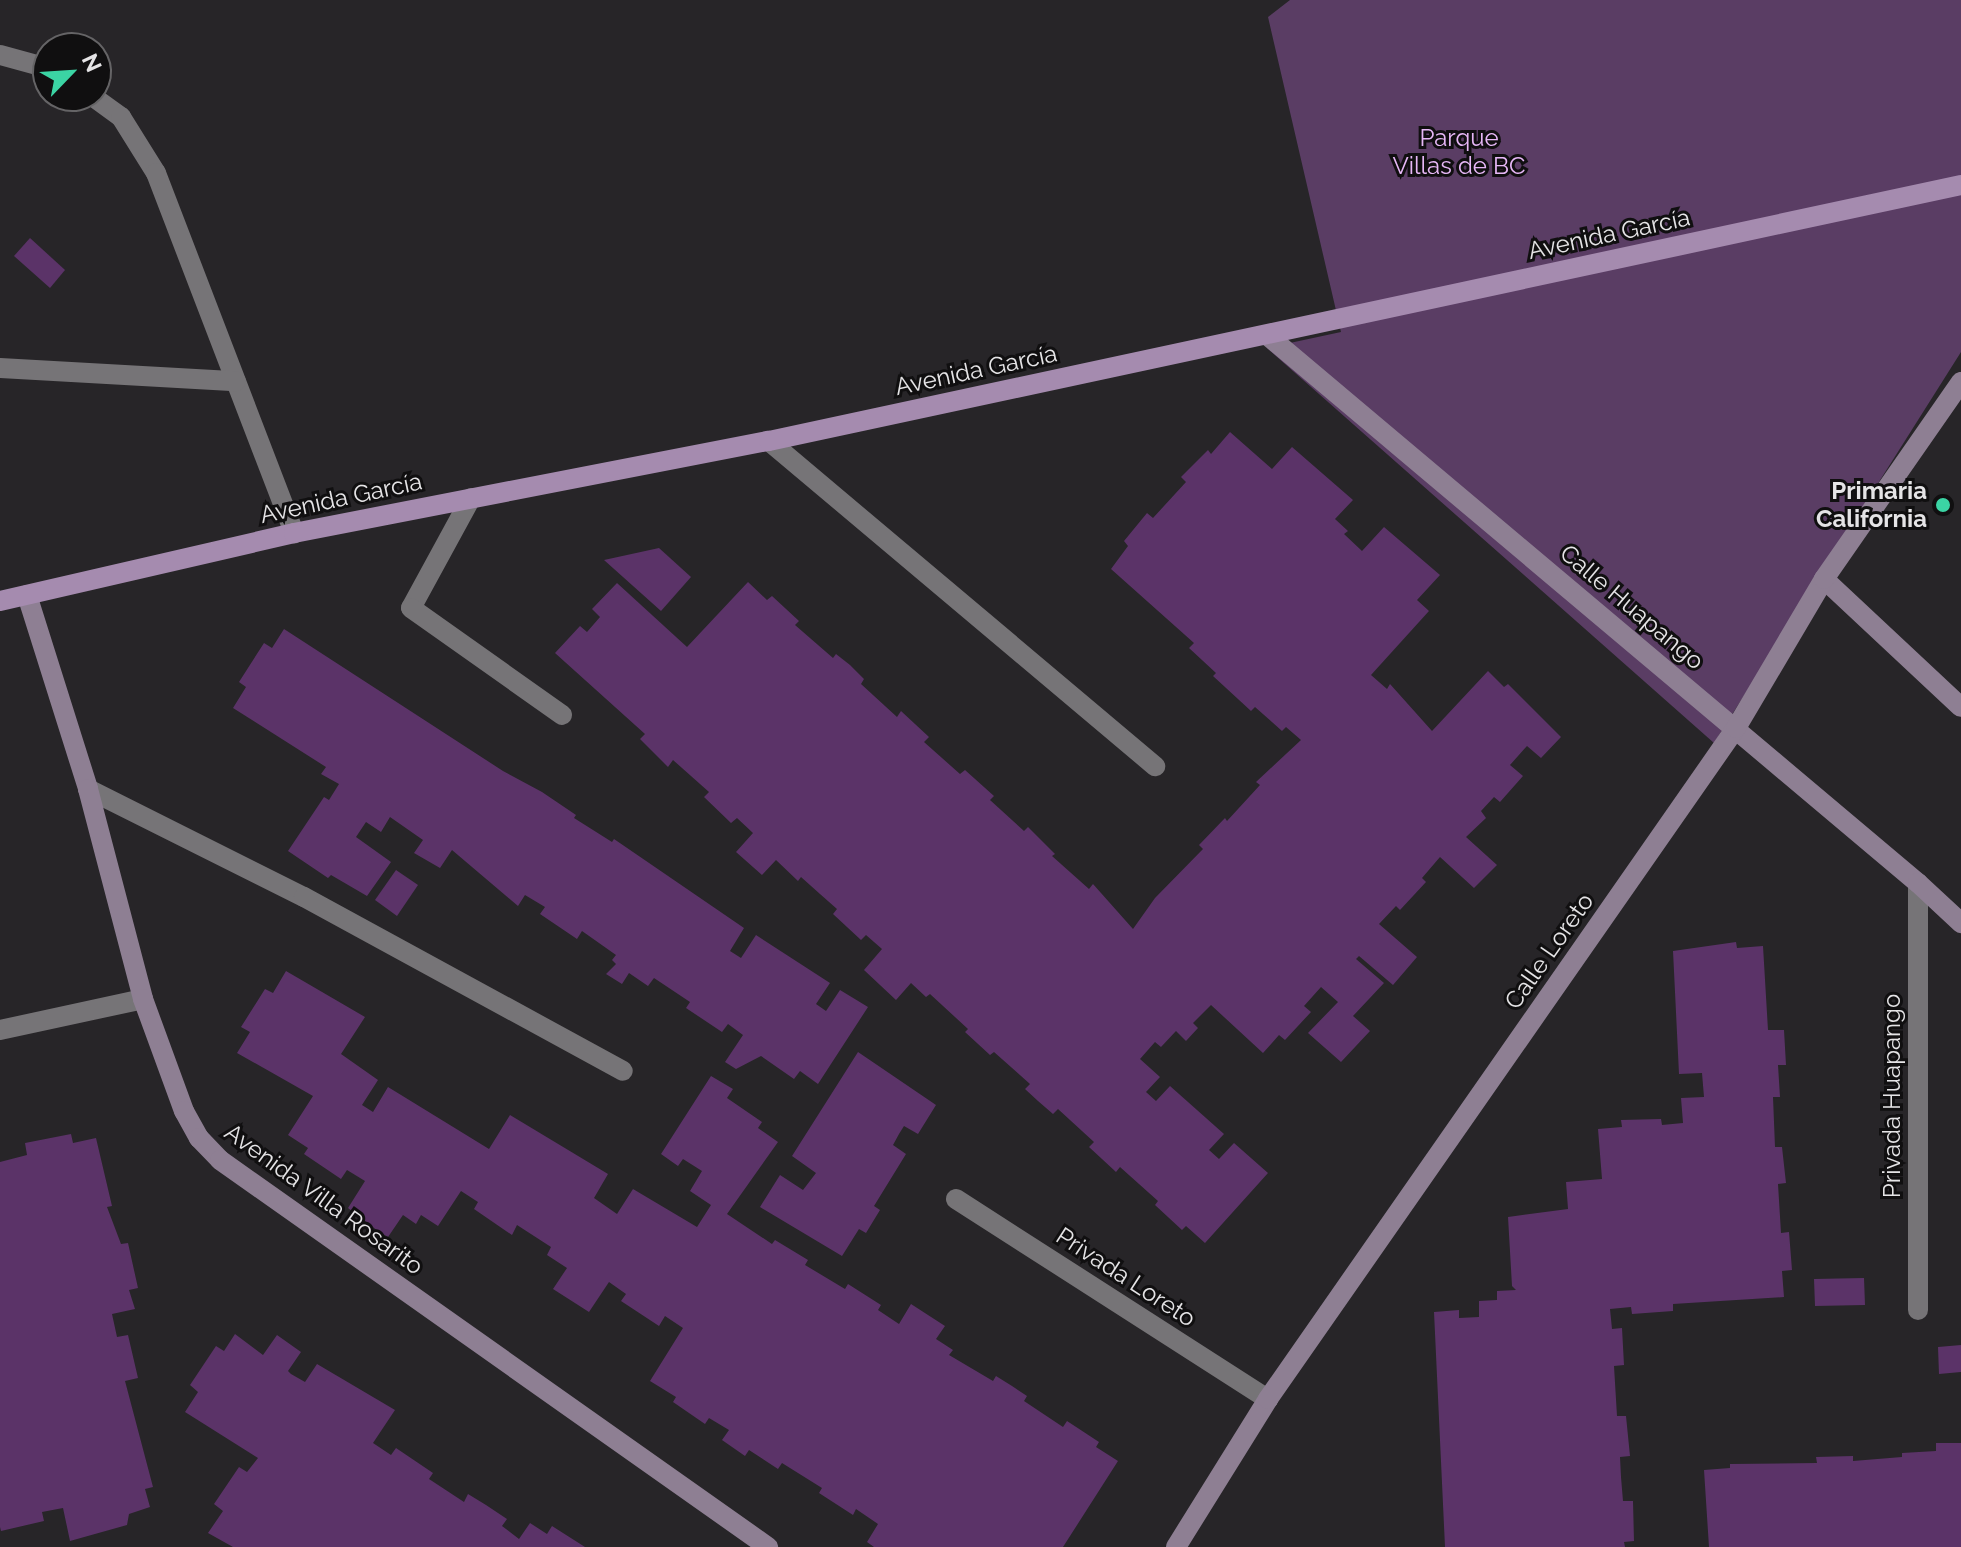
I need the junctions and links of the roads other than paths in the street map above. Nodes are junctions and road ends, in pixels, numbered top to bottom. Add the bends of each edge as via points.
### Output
1 (0, 55) edge
2 (32, 64) edge
3 (112, 110) edge
4 (1961, 185) edge
5 (1267, 335) junction
6 (0, 368) edge
7 (236, 381) junction
8 (1961, 382) edge
9 (769, 441) junction
10 (471, 498) junction
11 (294, 533) junction
12 (1824, 579) junction
13 (27, 595) junction
14 (0, 601) edge
15 (1961, 707) edge
16 (562, 715) dead end
17 (1736, 728) junction
18 (1155, 766) dead end
19 (88, 789) junction
20 (1918, 883) junction
21 (1961, 923) edge
22 (143, 999) junction
23 (0, 1030) edge
24 (623, 1071) dead end
25 (956, 1199) dead end
26 (1918, 1310) dead end
27 (1268, 1399) junction
28 (768, 1547) edge
29 (1176, 1547) edge

1 - 2 street
3 - 7 street via 156,173
4 - 5 main road, Avenida García
5 - 9 main road, Avenida García
5 - 17 street, Calle Huapango
6 - 7 street
7 - 11 street
8 - 12 street, Calle Loreto
9 - 10 main road, Avenida García
9 - 18 street
10 - 11 main road, Avenida García
10 - 16 street via 411,608
11 - 13 main road, Avenida García
12 - 15 street
12 - 17 street, Calle Loreto
13 - 14 main road, Avenida García
13 - 19 street, Avenida Villa Rosarito
17 - 20 street, Calle Huapango
17 - 27 street, Calle Loreto
19 - 22 street, Avenida Villa Rosarito
19 - 24 street via 304,897
20 - 21 street, Calle Huapango
20 - 26 street, Privada Huapango
22 - 23 street
22 - 28 street, Avenida Villa Rosarito via 184,1111 220,1160
25 - 27 street, Privada Loreto
27 - 29 street, Calle Loreto

